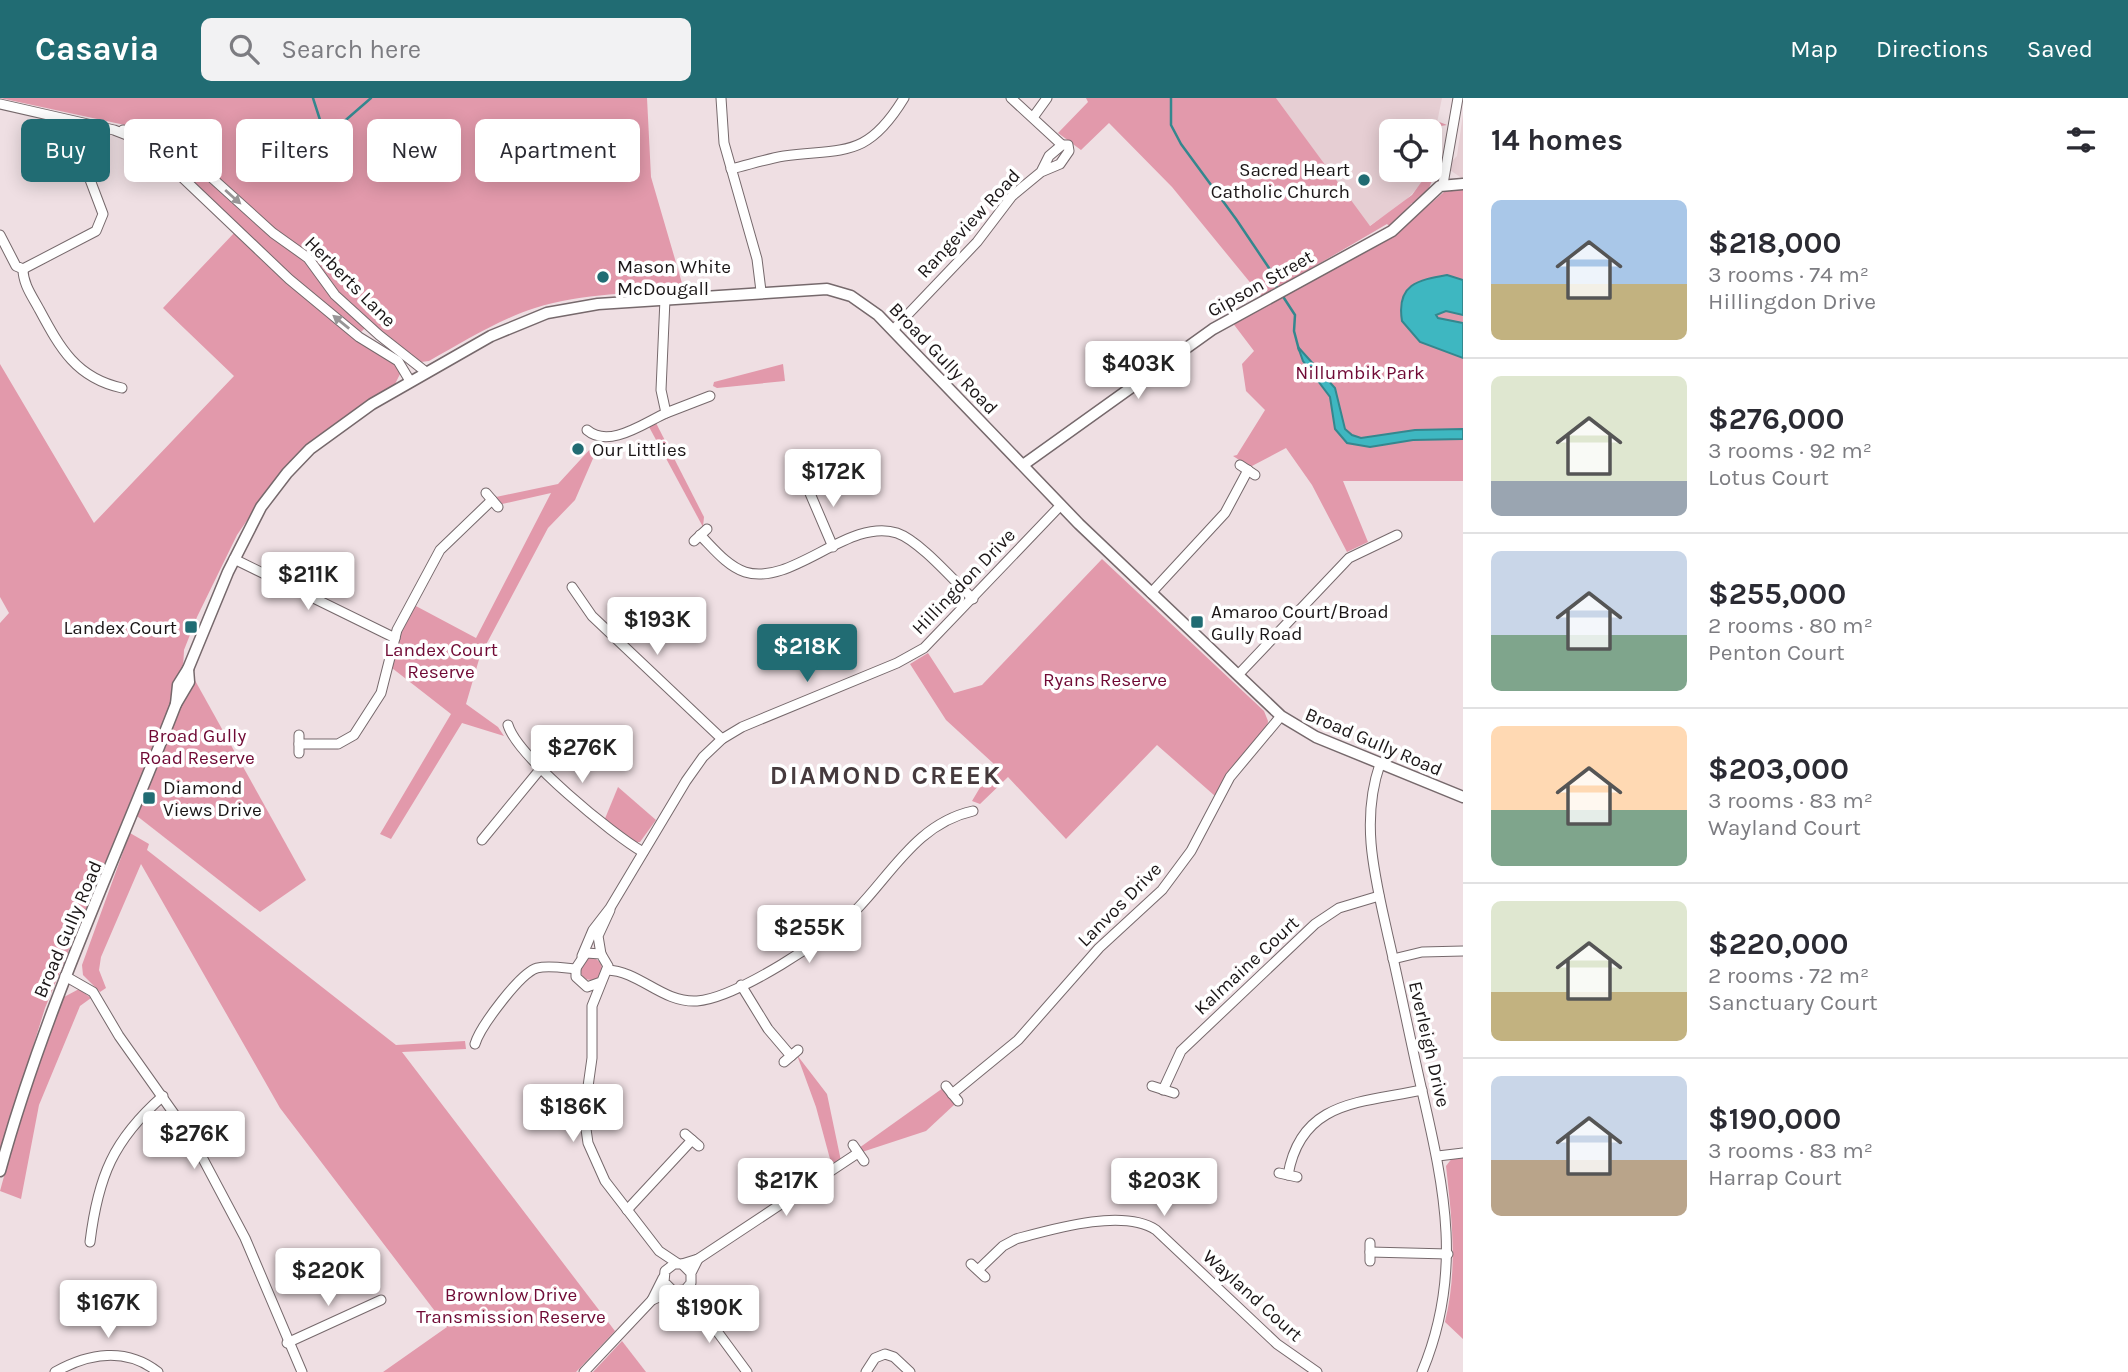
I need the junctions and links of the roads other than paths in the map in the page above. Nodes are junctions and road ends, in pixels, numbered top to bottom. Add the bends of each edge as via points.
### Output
1 (721, 98) edge
2 (904, 98) edge
3 (1011, 98) edge
4 (1047, 98) edge
5 (1458, 98) edge
6 (0, 104) edge
7 (1034, 116) junction
8 (64, 119) edge
9 (110, 129) edge
10 (114, 130) junction
11 (124, 131) edge
12 (124, 134) edge
13 (730, 169) junction
14 (91, 182) edge
15 (186, 182) edge
16 (214, 182) edge
17 (1443, 184) junction
18 (1463, 184) edge
19 (0, 235) edge
20 (23, 270) junction
21 (761, 291) junction
22 (665, 299) junction
23 (369, 326) junction
24 (893, 330) junction
25 (359, 337) junction
26 (426, 372) junction
27 (410, 381) junction
28 (122, 387) dead end
29 (710, 396) dead end
30 (666, 413) junction
31 (587, 430) dead end
32 (1023, 465) junction
33 (1248, 470) dead end
34 (806, 484) dead end
35 (492, 500) dead end
36 (1061, 505) junction
37 (700, 535) dead end
38 (1397, 535) dead end
39 (833, 547) junction
40 (234, 559) junction
41 (572, 587) dead end
42 (1151, 593) junction
43 (973, 599) junction
44 (395, 638) junction
45 (1238, 675) junction
46 (1281, 716) junction
47 (508, 725) dead end
48 (722, 739) junction
49 (299, 744) dead end
50 (1380, 764) junction
51 (542, 767) junction
52 (1463, 797) edge
53 (973, 811) dead end
54 (482, 840) dead end
55 (643, 852) junction
56 (1379, 896) junction
57 (610, 908) junction
58 (1463, 951) edge
59 (601, 954) junction
60 (582, 956) junction
61 (1393, 959) junction
62 (576, 969) junction
63 (607, 970) junction
64 (65, 976) junction
65 (601, 982) junction
66 (582, 985) junction
67 (741, 985) junction
68 (592, 1006) junction
69 (475, 1044) dead end
70 (791, 1056) dead end
71 (1152, 1086) dead end
72 (1163, 1090) junction
73 (1422, 1090) junction
74 (1174, 1093) dead end
75 (952, 1094) dead end
76 (163, 1096) junction
77 (692, 1140) dead end
78 (858, 1153) dead end
79 (1463, 1153) edge
80 (1438, 1156) junction
81 (0, 1171) edge
82 (1288, 1175) dead end
83 (627, 1210) junction
84 (90, 1242) dead end
85 (659, 1251) junction
86 (1370, 1252) dead end
87 (1448, 1254) junction
88 (698, 1259) junction
89 (680, 1264) junction
90 (978, 1270) dead end
91 (664, 1274) junction
92 (691, 1278) junction
93 (676, 1291) junction
94 (381, 1300) dead end
95 (652, 1300) junction
96 (694, 1300) junction
97 (287, 1343) junction
98 (55, 1372) edge
99 (158, 1372) edge
100 (302, 1372) edge
101 (584, 1372) edge
102 (747, 1372) edge
103 (866, 1372) edge
104 (910, 1372) edge
105 (1317, 1372) edge
106 (1422, 1372) edge

1 - 13 street
2 - 13 street via 870,137 853,149 783,156
3 - 7 street
4 - 7 street
5 - 17 street
6 - 8 street, Herberts Lane
7 - 24 street, Rangeview Road via 1062,145
9 - 10 street, Herberts Lane
10 - 11 street, Herberts Lane
10 - 12 street, Herberts Lane
13 - 21 street via 757,259
14 - 20 street via 101,207 100,226 91,236
25 -> 15 street, Herberts Lane via 269,261
16 -> 23 street, Herberts Lane via 308,258 335,295
17 - 18 street
17 - 32 street, Gipson Street via 1380,238 1189,345
19 - 20 street via 16,266
20 - 28 street via 26,286 66,357 85,374
21 - 22 street, Broad Gully Road
21 - 24 street, Broad Gully Road via 837,291 864,304
22 - 26 street, Broad Gully Road via 547,313 491,336
22 - 30 street via 662,390
23 - 25 street via 366,335
23 - 26 street, Herberts Lane
24 - 32 street, Broad Gully Road
25 - 27 street, Herberts Lane via 398,361
26 - 27 street, Broad Gully Road
27 - 40 street, Broad Gully Road via 331,432 298,461 261,507
29 - 30 street
30 - 31 street via 604,438
32 - 36 street, Broad Gully Road
33 - 42 street via 1225,513
34 - 39 street
35 - 44 street via 440,550
36 - 42 street, Broad Gully Road
36 - 43 street, Hillingdon Drive
37 - 39 street via 730,564 752,573 777,570
38 - 45 street via 1349,558
39 - 43 street via 871,532 897,533
40 - 44 street
40 - 64 street, Broad Gully Road via 178,685 176,704
41 - 48 street via 592,616
42 - 45 street, Broad Gully Road
43 - 48 street, Hillingdon Drive via 937,637 910,657
44 - 49 street via 384,687 354,735 338,744
45 - 46 street, Broad Gully Road
46 - 50 street, Broad Gully Road via 1303,731
46 - 75 street, Lanvos Drive via 1230,777 1191,851 1162,890 1099,948 1018,1040
47 - 51 street via 513,738
48 - 55 street, Hillingdon Drive via 695,767
50 - 52 street, Broad Gully Road
50 - 56 street, Everleigh Drive via 1371,794 1369,826
51 - 54 street
51 - 55 street via 610,832
53 - 67 street via 950,819 917,841 831,933
55 - 57 street, Hillingdon Drive
56 - 61 street, Everleigh Drive
56 - 72 street, Kalmaine Court via 1339,908 1315,924 1181,1051
57 - 59 street, Hillingdon Drive via 598,936
57 - 60 street, Hillingdon Drive via 593,930
58 - 61 street via 1422,952
59 - 60 street
59 - 63 street
60 - 62 street
61 - 73 street, Everleigh Drive
62 - 66 street
62 - 69 street via 531,970 485,1021
63 - 65 street
63 - 67 street via 689,1001 715,997
64 - 76 street via 93,992
64 - 81 street, Broad Gully Road
65 - 66 street
65 - 68 street
66 - 68 street
67 - 70 street
68 - 83 street via 592,1058 584,1115 587,1136 598,1169
71 - 72 street
72 - 74 street
73 - 80 street, Everleigh Drive
73 - 82 street via 1321,1116 1297,1142
76 - 84 street via 131,1128 110,1160 98,1191
76 - 97 street via 228,1203
77 - 83 street
78 - 88 street
79 - 80 street
80 - 87 street, Everleigh Drive
83 - 85 street
85 - 89 street
85 - 91 street
86 - 87 street
87 - 106 street, Everleigh Drive via 1439,1317
88 - 89 street
88 - 92 street
89 - 91 street
89 - 92 street
90 - 105 street, Wayland Court via 1003,1246 1025,1237 1112,1220 1143,1222 1277,1344
91 - 93 street via 666,1286
91 - 95 street
92 - 93 street
92 - 96 street
93 - 95 street
93 - 96 street
94 - 97 street
95 - 101 street
96 - 102 street
97 - 100 street
98 - 99 street via 78,1360 105,1355 136,1359
103 - 104 street via 883,1350

